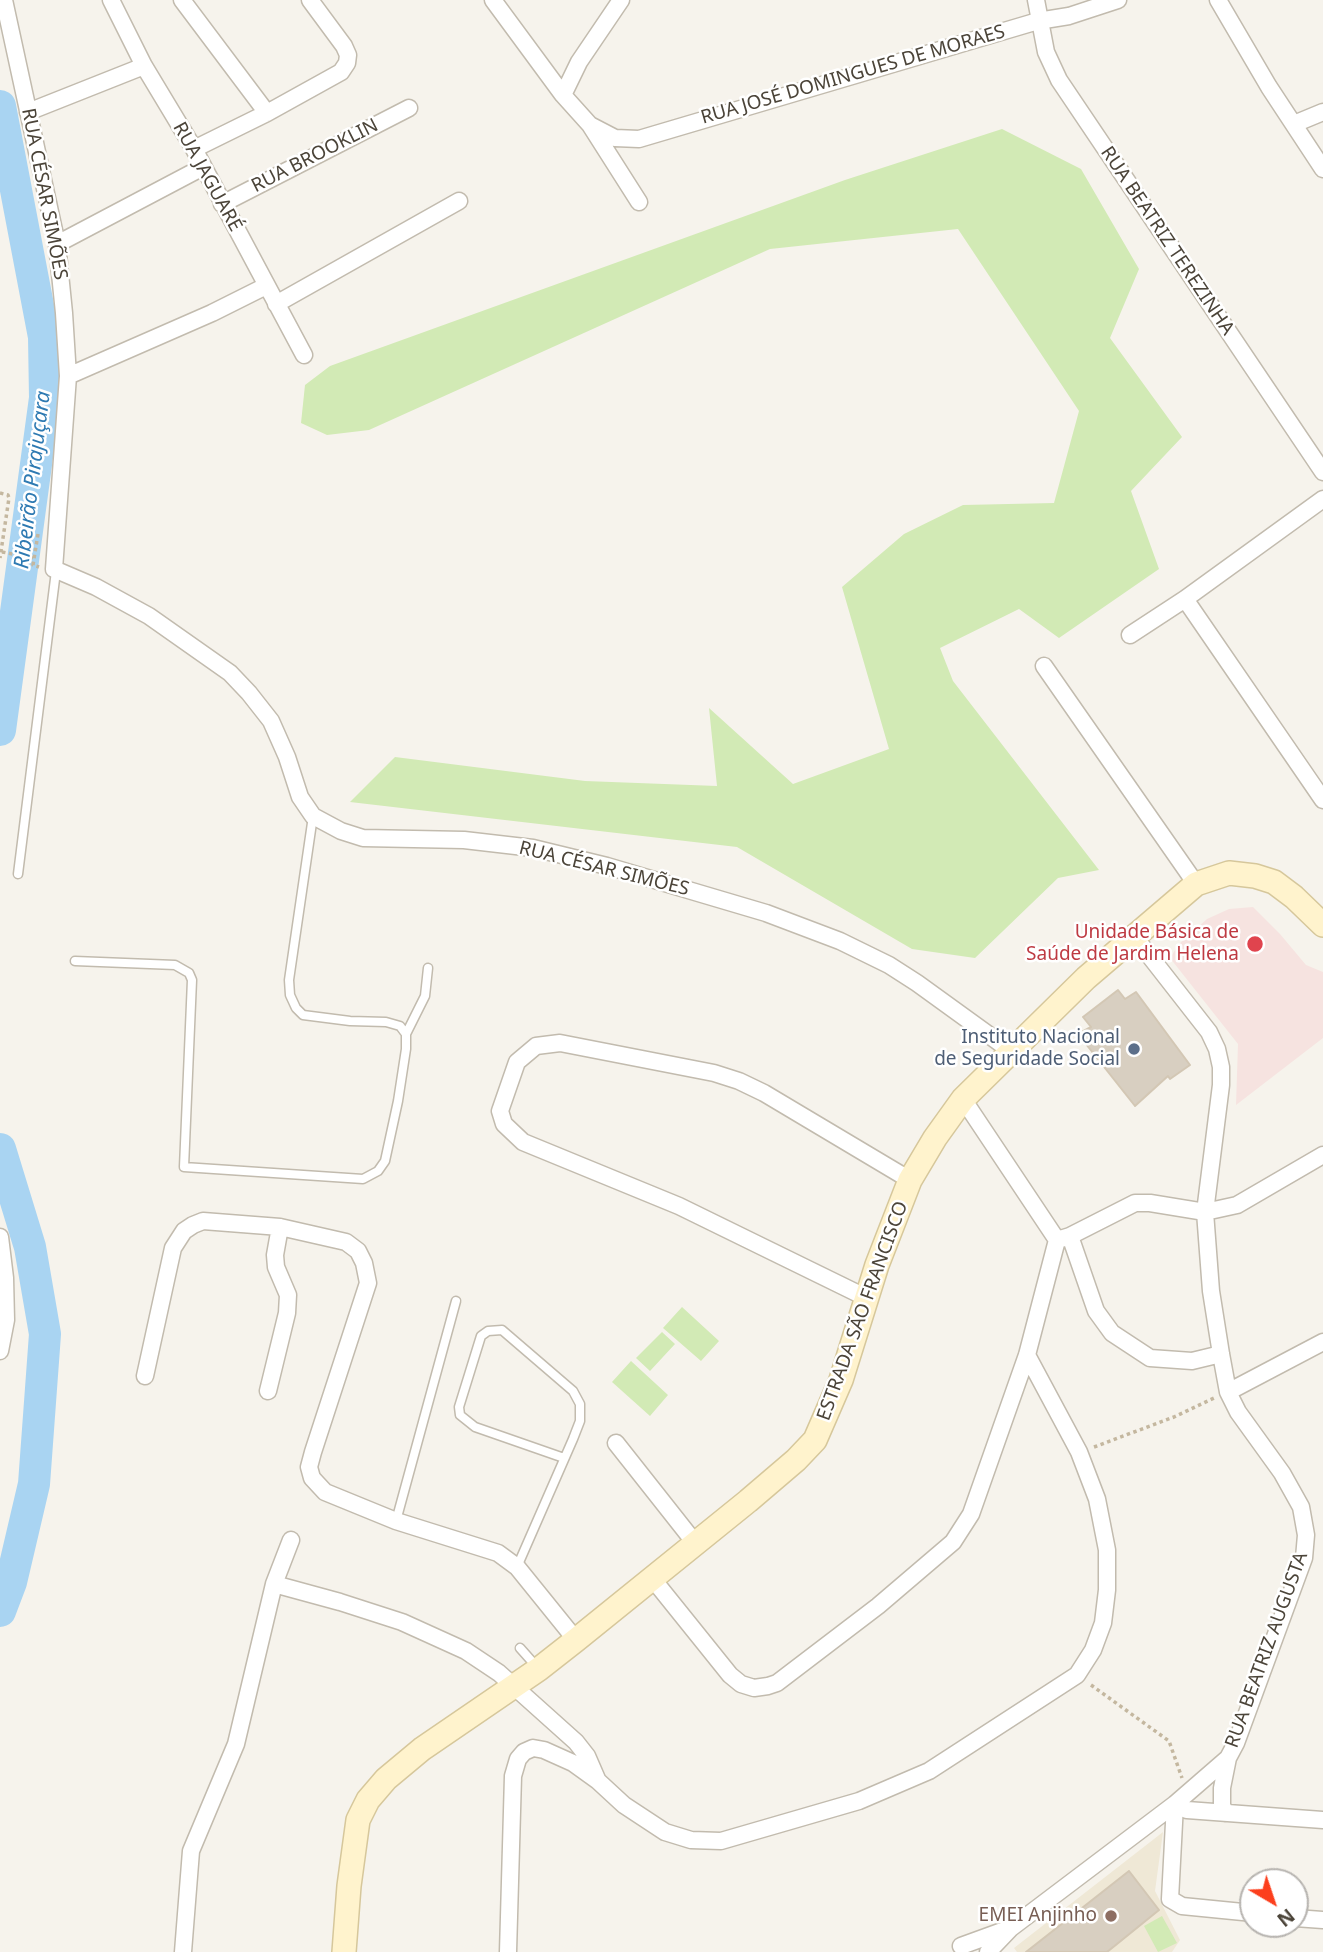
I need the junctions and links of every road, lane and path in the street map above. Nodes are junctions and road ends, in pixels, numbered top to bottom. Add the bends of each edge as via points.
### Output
1 (4, 0) edge
2 (111, 0) edge
3 (182, 0) edge
4 (310, 0) edge
5 (493, 0) edge
6 (621, 0) edge
7 (1035, 0) edge
8 (1118, 0) edge
9 (1218, 0) edge
10 (1038, 21) junction
11 (144, 66) junction
12 (563, 95) junction
13 (408, 108) dead end
14 (28, 112) junction
15 (1323, 112) edge
16 (267, 113) junction
17 (1294, 124) junction
18 (590, 125) junction
19 (194, 149) junction
20 (203, 167) junction
21 (1323, 169) edge
22 (459, 201) dead end
23 (639, 202) dead end
24 (222, 204) junction
25 (57, 244) junction
26 (266, 286) junction
27 (276, 304) junction
28 (304, 355) dead end
29 (68, 376) junction
30 (1323, 472) edge
31 (0, 493) edge
32 (1323, 499) edge
33 (1, 552) edge
34 (0, 558) edge
35 (34, 558) dead end
36 (56, 571) junction
37 (1185, 599) junction
38 (1130, 635) dead end
39 (1044, 666) dead end
40 (1323, 800) edge
41 (313, 816) junction
42 (18, 874) dead end
43 (1196, 884) junction
44 (1322, 920) edge
45 (1135, 936) junction
46 (75, 961) dead end
47 (428, 968) dead end
48 (406, 1034) junction
49 (1011, 1051) junction
50 (963, 1099) junction
51 (1323, 1155) edge
52 (910, 1180) junction
53 (1205, 1212) junction
54 (280, 1227) junction
55 (0, 1238) edge
56 (1063, 1238) junction
57 (867, 1298) junction
58 (456, 1301) dead end
59 (1323, 1342) edge
60 (0, 1351) edge
61 (1221, 1354) junction
62 (1027, 1355) junction
63 (145, 1376) dead end
64 (268, 1391) dead end
65 (1228, 1392) junction
66 (616, 1443) dead end
67 (1079, 1452) junction
68 (564, 1458) junction
69 (397, 1521) junction
70 (291, 1540) dead end
71 (695, 1543) junction
72 (517, 1567) junction
73 (652, 1578) junction
74 (274, 1584) junction
75 (576, 1640) junction
76 (520, 1648) dead end
77 (539, 1669) junction
78 (1077, 1675) junction
79 (515, 1686) junction
80 (1228, 1758) junction
81 (598, 1782) junction
82 (1181, 1799) junction
83 (1226, 1812) junction
84 (1323, 1820) edge
85 (1239, 1912) edge
86 (1011, 1928) junction
87 (961, 1950) edge
88 (184, 1952) edge
89 (344, 1952) edge
90 (508, 1952) edge
91 (988, 1952) edge

1 - 14 street, RUA CÉSAR SIMÕES
2 - 11 street, RUA JAGUARÉ
3 - 16 street
4 - 16 street via 344,46 347,63 341,72
5 - 12 street
6 - 12 street via 579,62
7 - 10 street, RUA BEATRIZ TEREZINHA
8 - 10 street, RUA JOSÉ DOMINGUES DE MORAES
9 - 17 street
10 - 18 street, RUA JOSÉ DOMINGUES DE MORAES via 639,139 615,138
10 - 30 street, RUA BEATRIZ TEREZINHA via 1059,80
11 - 14 street
11 - 19 street, RUA JAGUARÉ
12 - 18 street
13 - 24 street, RUA BROOKLIN
14 - 25 street, RUA CÉSAR SIMÕES
15 - 17 street
16 - 19 street
17 - 21 street
18 - 23 street
19 - 20 street, RUA JAGUARÉ
20 - 24 street, RUA JAGUARÉ
20 - 25 street
22 - 27 street
24 - 26 street, RUA JAGUARÉ
25 - 29 street, RUA CÉSAR SIMÕES
26 - 27 street, RUA JAGUARÉ
26 - 29 street
27 - 28 street, RUA JAGUARÉ
29 - 36 street, RUA CÉSAR SIMÕES via 53,558
31 - 33 path via 9,498
32 - 37 street
33 - 34 path
33 - 35 path
36 - 41 street via 149,616 230,673 271,721 300,797
36 - 42 lane
37 - 38 street
37 - 40 street
39 - 43 street
41 - 48 lane via 290,995 303,1016 386,1021
41 - 49 street, RUA CÉSAR SIMÕES via 363,838 464,840 533,848 766,913 889,965
43 - 44 main road, ESTRADA SÃO FRANCISCO via 1229,873 1255,876 1274,882
43 - 45 main road, ESTRADA SÃO FRANCISCO
45 - 49 main road, ESTRADA SÃO FRANCISCO
45 - 53 street, RUA BEATRIZ AUGUSTA via 1209,1032 1217,1049 1221,1085
46 - 48 lane via 175,965 189,973 184,1167 363,1179 378,1171 385,1161 393,1125
47 - 48 lane via 425,996
49 - 50 main road, ESTRADA SÃO FRANCISCO
50 - 52 main road, ESTRADA SÃO FRANCISCO
50 - 56 street
51 - 53 street via 1237,1205
52 - 57 main road, ESTRADA SÃO FRANCISCO
52 - 57 street via 764,1093 714,1073 560,1043 536,1046 517,1062 500,1111 504,1124 523,1142 679,1206
53 - 56 street via 1135,1203
53 - 61 street, RUA BEATRIZ AUGUSTA
54 - 63 street via 203,1221 184,1231 173,1248
54 - 64 street via 275,1255 288,1296 287,1313
54 - 69 street via 346,1242 364,1263 368,1283 309,1467 325,1492
55 - 60 street via 6,1320
56 - 61 street via 1096,1311 1112,1333 1150,1358 1192,1361
56 - 62 street
57 - 71 main road, ESTRADA SÃO FRANCISCO via 841,1380 815,1440
58 - 69 lane
59 - 65 street
61 - 65 street, RUA BEATRIZ AUGUSTA
62 - 67 street
62 - 73 street via 971,1514 953,1542 777,1683 754,1688 741,1684
65 - 67 path
65 - 80 street, RUA BEATRIZ AUGUSTA via 1294,1493 1306,1535 1291,1597
66 - 71 street
67 - 78 street via 1107,1550 1107,1590 1103,1623
68 - 68 lane via 580,1421 580,1404 573,1391 502,1330 488,1331 481,1336 460,1415 474,1427
68 - 72 lane
69 - 72 street via 498,1553
70 - 74 street
71 - 73 main road, ESTRADA SÃO FRANCISCO
72 - 75 street
73 - 75 main road, ESTRADA SÃO FRANCISCO
74 - 79 street via 435,1636 466,1651
74 - 88 street via 236,1744 191,1851
75 - 77 main road, ESTRADA SÃO FRANCISCO
76 - 77 lane
77 - 79 main road, ESTRADA SÃO FRANCISCO
78 - 81 street via 929,1771 859,1801 721,1841 691,1840 665,1832
78 - 82 path via 1169,1741
79 - 81 street via 576,1742
79 - 89 main road, ESTRADA SÃO FRANCISCO via 412,1756 368,1800 358,1820
80 - 82 street, RUA BEATRIZ AUGUSTA
80 - 83 street via 1222,1788
81 - 90 street via 559,1755 533,1748 518,1759 513,1776
82 - 83 street via 1187,1810
82 - 85 street via 1170,1899 1190,1908
82 - 86 street, RUA BEATRIZ AUGUSTA
83 - 84 street
86 - 87 street
86 - 91 street

